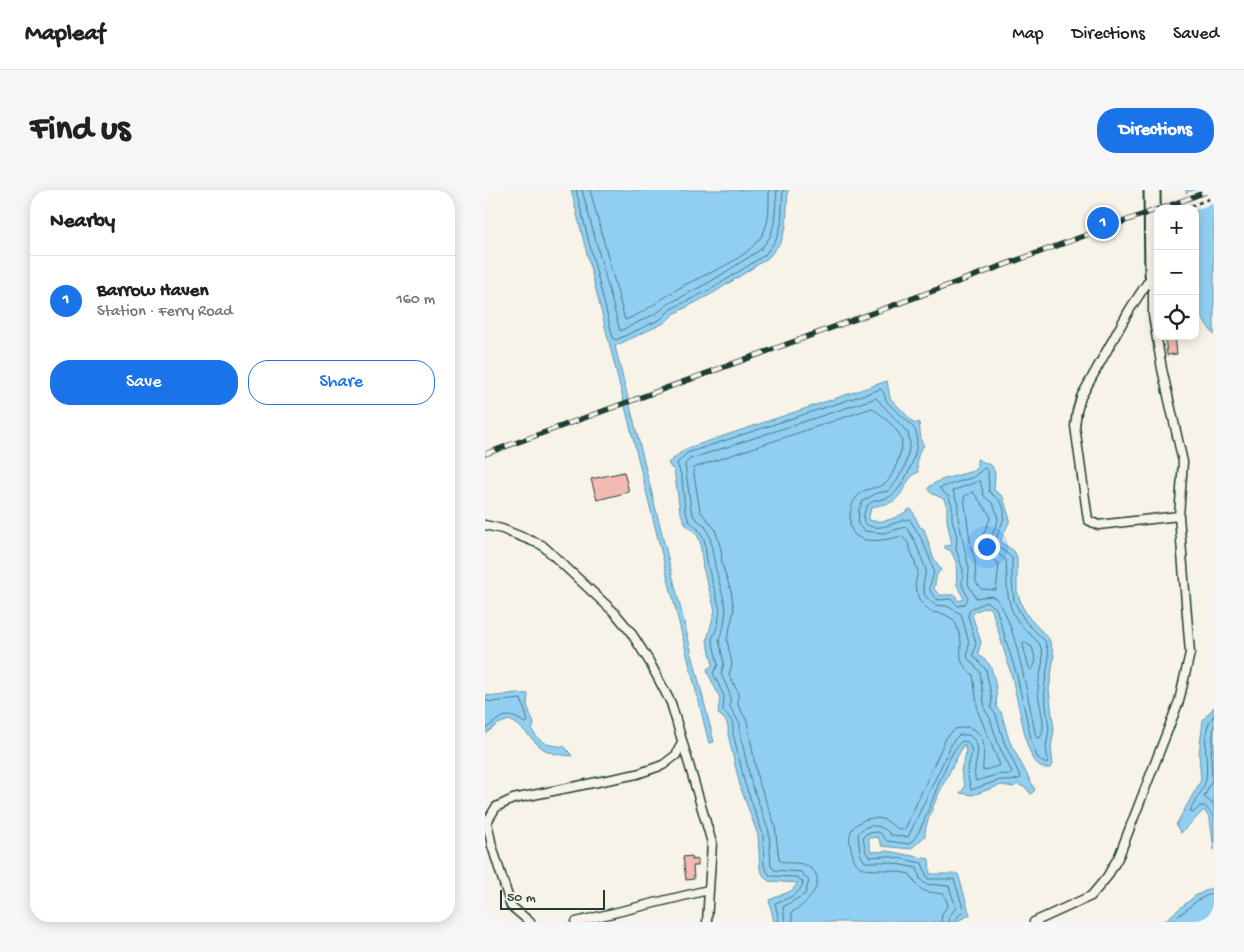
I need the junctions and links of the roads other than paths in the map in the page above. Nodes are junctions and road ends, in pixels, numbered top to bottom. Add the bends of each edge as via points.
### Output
1 (1152, 190) edge
2 (1153, 274) junction
3 (1179, 516) junction
4 (485, 525) edge
5 (682, 742) junction
6 (708, 890) junction
7 (530, 922) edge
8 (577, 922) edge
9 (707, 922) edge
10 (1035, 922) edge

1 - 2 street
2 - 3 lane via 1153,314 1183,462
2 - 3 lane via 1081,397 1075,426 1088,520 1099,525
3 - 10 lane via 1189,653 1179,701 1119,856 1107,877 1091,896
4 - 5 lane via 542,545 615,613 649,661 671,704
5 - 6 lane via 712,843
5 - 7 lane via 676,755 663,765 637,774 513,799 496,807 487,822 492,846 511,906
6 - 8 lane
6 - 9 lane

